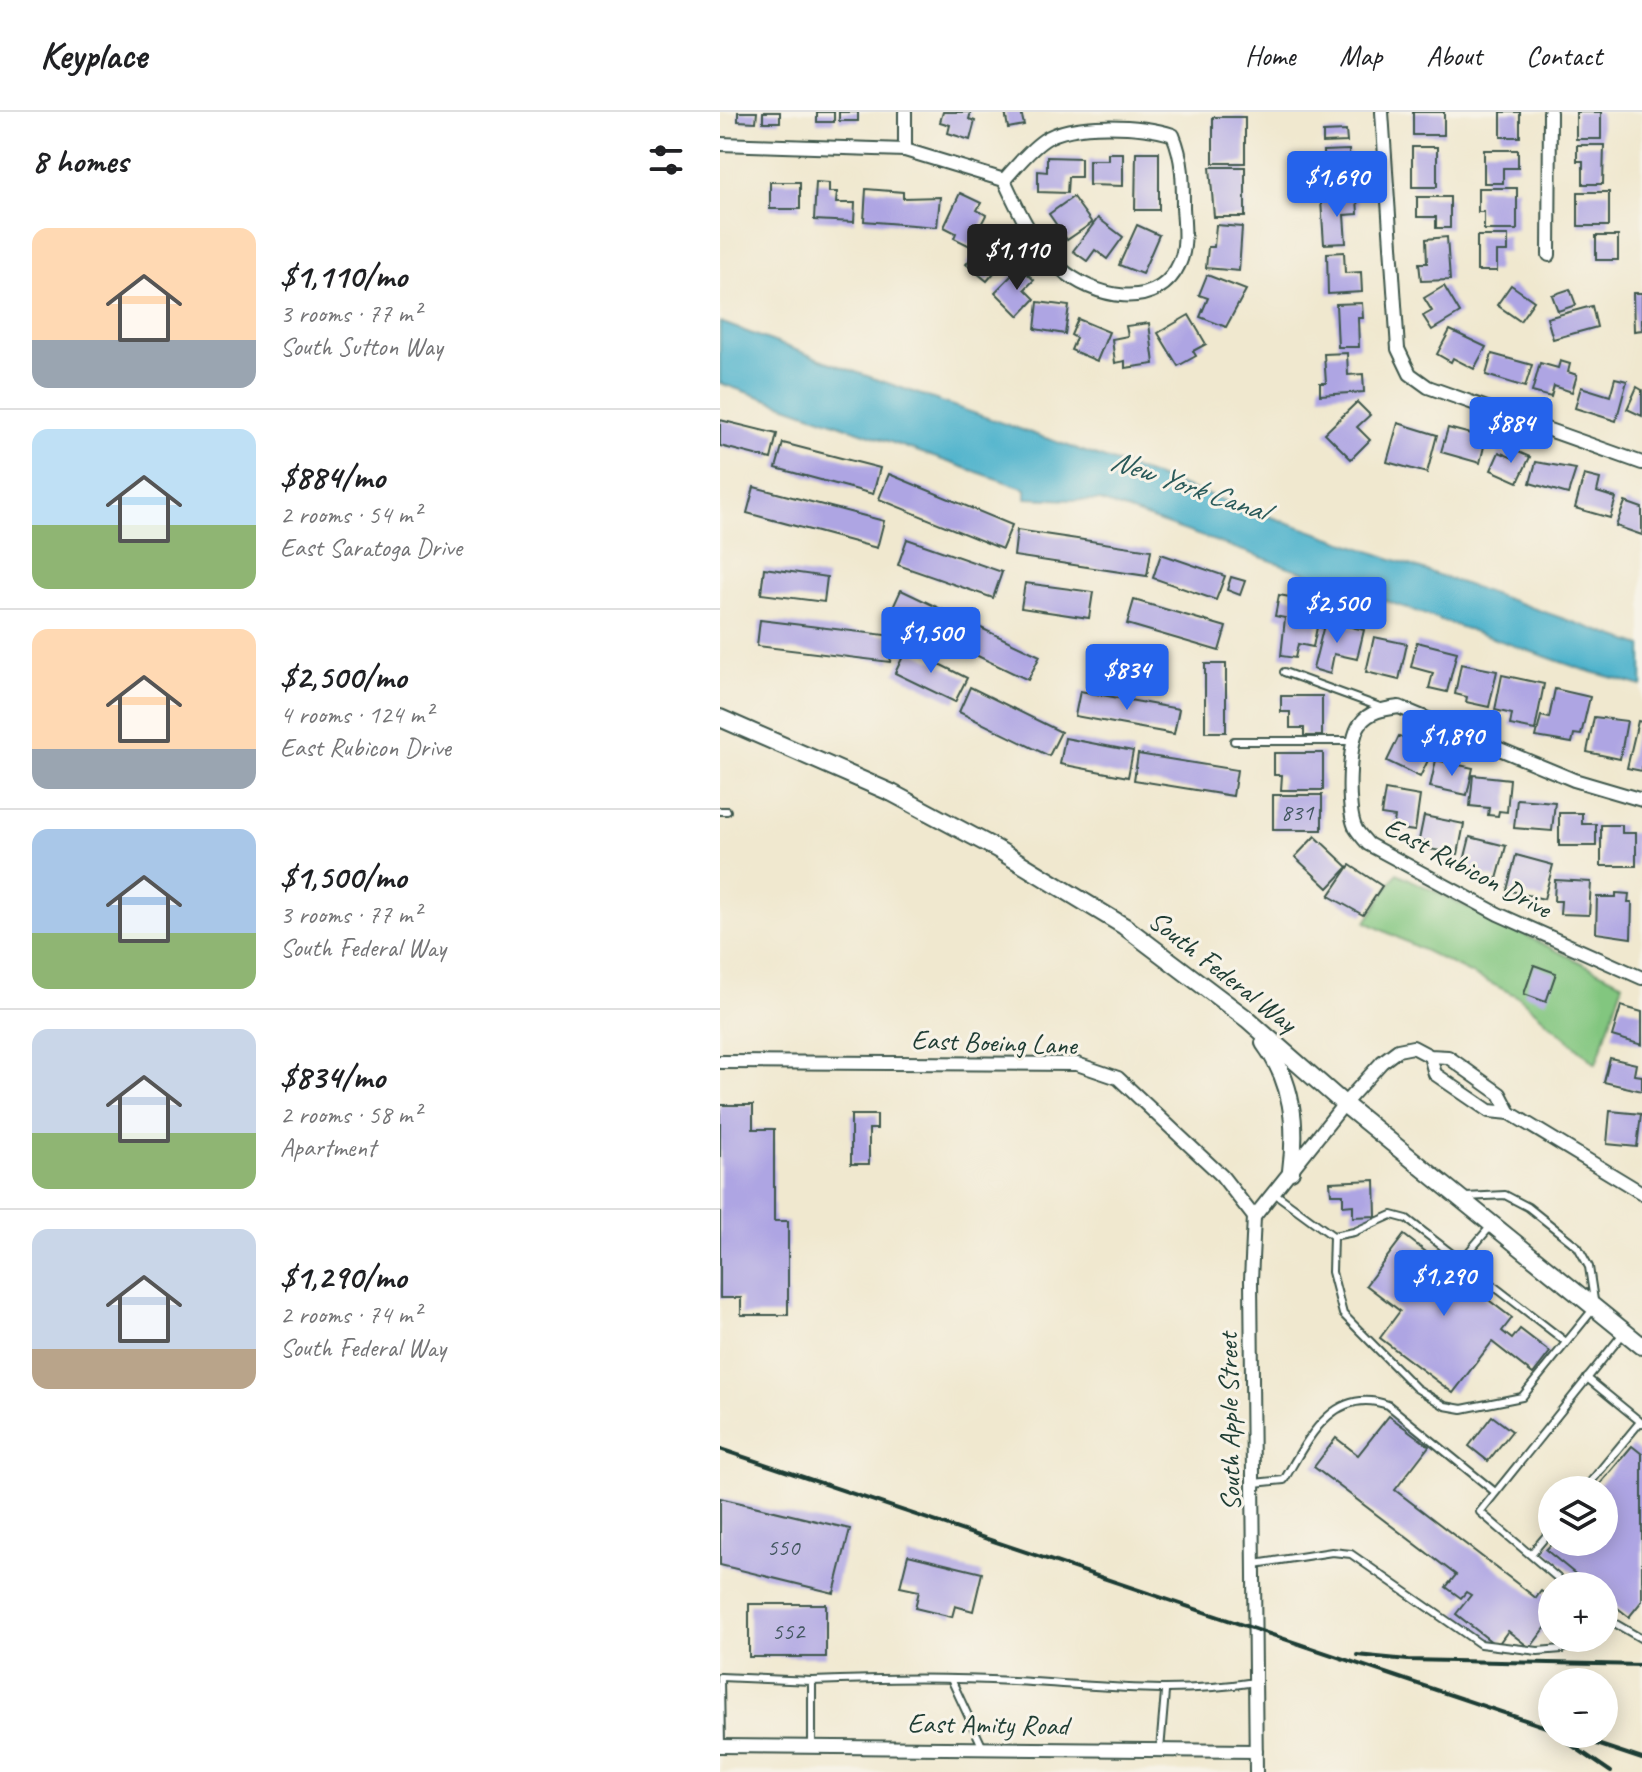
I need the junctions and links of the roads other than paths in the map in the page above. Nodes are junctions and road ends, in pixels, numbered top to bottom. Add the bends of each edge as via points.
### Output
1 (905, 112) edge
2 (1382, 112) edge
3 (1550, 112) edge
4 (720, 144) edge
5 (905, 150) junction
6 (1004, 180) junction
7 (1549, 255) dead end
8 (1642, 463) edge
9 (1284, 672) dead end
10 (1384, 709) junction
11 (720, 718) edge
12 (1234, 741) dead end
13 (1352, 741) junction
14 (1642, 800) edge
15 (1642, 978) edge
16 (1247, 1019) junction
17 (1430, 1056) junction
18 (720, 1062) edge
19 (1344, 1104) junction
20 (1510, 1113) junction
21 (1291, 1171) junction
22 (1273, 1192) junction
23 (1642, 1193) edge
24 (1460, 1198) junction
25 (1254, 1217) junction
26 (1492, 1224) junction
27 (1333, 1236) junction
28 (1461, 1261) junction
29 (1595, 1307) junction
30 (1625, 1332) junction
31 (1566, 1342) junction
32 (1642, 1346) edge
33 (1587, 1378) junction
34 (1641, 1423) edge
35 (1596, 1476) edge
36 (1254, 1483) junction
37 (1495, 1492) junction
38 (1538, 1546) edge
39 (1531, 1554) junction
40 (1255, 1564) junction
41 (1551, 1572) edge
42 (1618, 1625) edge
43 (1642, 1639) edge
44 (1538, 1651) edge
45 (720, 1676) edge
46 (951, 1679) junction
47 (812, 1681) junction
48 (1256, 1682) junction
49 (1165, 1692) junction
50 (721, 1746) edge
51 (812, 1746) junction
52 (983, 1748) junction
53 (1160, 1750) junction
54 (1256, 1751) junction
55 (1256, 1772) edge

1 - 5 street
2 - 8 street via 1398,349 1410,374 1428,387
3 - 7 street
4 - 5 street
5 - 6 street
6 - 6 street via 1029,230 1061,269 1103,294 1144,295 1165,283 1180,263 1182,155 1173,135 1154,129 1061,132 1045,139
9 - 10 lane
10 - 13 street via 1359,725
10 - 14 street via 1415,712 1516,758
11 - 16 main road, South Federal Way via 892,793 997,849 1124,926
12 - 13 lane
13 - 15 street, East Rubicon Drive via 1351,812 1368,844 1498,914
16 - 19 main road, South Federal Way
16 - 21 main road via 1275,1058 1288,1091 1296,1132
17 - 19 street via 1413,1047 1398,1050
17 - 20 street via 1448,1057 1500,1094
17 - 20 street via 1435,1074 1489,1111
18 - 25 street, East Boeing Lane via 1077,1064 1118,1078 1222,1176
19 - 21 street
19 - 24 main road, South Federal Way
20 - 23 street
21 - 22 street
22 - 25 street
22 - 27 lane
24 - 26 main road, South Federal Way
24 - 29 lane via 1505,1195 1578,1247 1589,1267
25 - 36 street, South Apple Street
26 - 28 lane
26 - 29 main road, South Federal Way
27 - 28 lane via 1392,1215 1407,1219
27 - 31 lane via 1333,1281 1343,1314 1416,1388 1445,1406 1462,1409 1522,1397
28 - 31 lane
29 - 30 main road, South Federal Way
29 - 31 lane
30 - 32 main road, South Federal Way
30 - 33 lane
33 - 34 lane
33 - 37 lane
34 - 35 lane
36 - 37 lane via 1284,1480 1330,1412 1375,1401 1388,1405
36 - 40 street, South Apple Street
37 - 39 lane via 1480,1512
38 - 39 lane
39 - 41 lane
40 - 44 lane via 1351,1554 1480,1644
40 - 48 street, South Apple Street
42 - 43 lane
45 - 47 lane
45 - 50 lane
46 - 47 lane
46 - 49 lane
46 - 52 lane
47 - 51 lane
48 - 49 lane
48 - 54 street, South Apple Street
49 - 53 lane
50 - 51 street, East Amity Road
51 - 52 street, East Amity Road
52 - 53 street, East Amity Road
53 - 54 street, East Amity Road
54 - 55 street, South Apple Street

